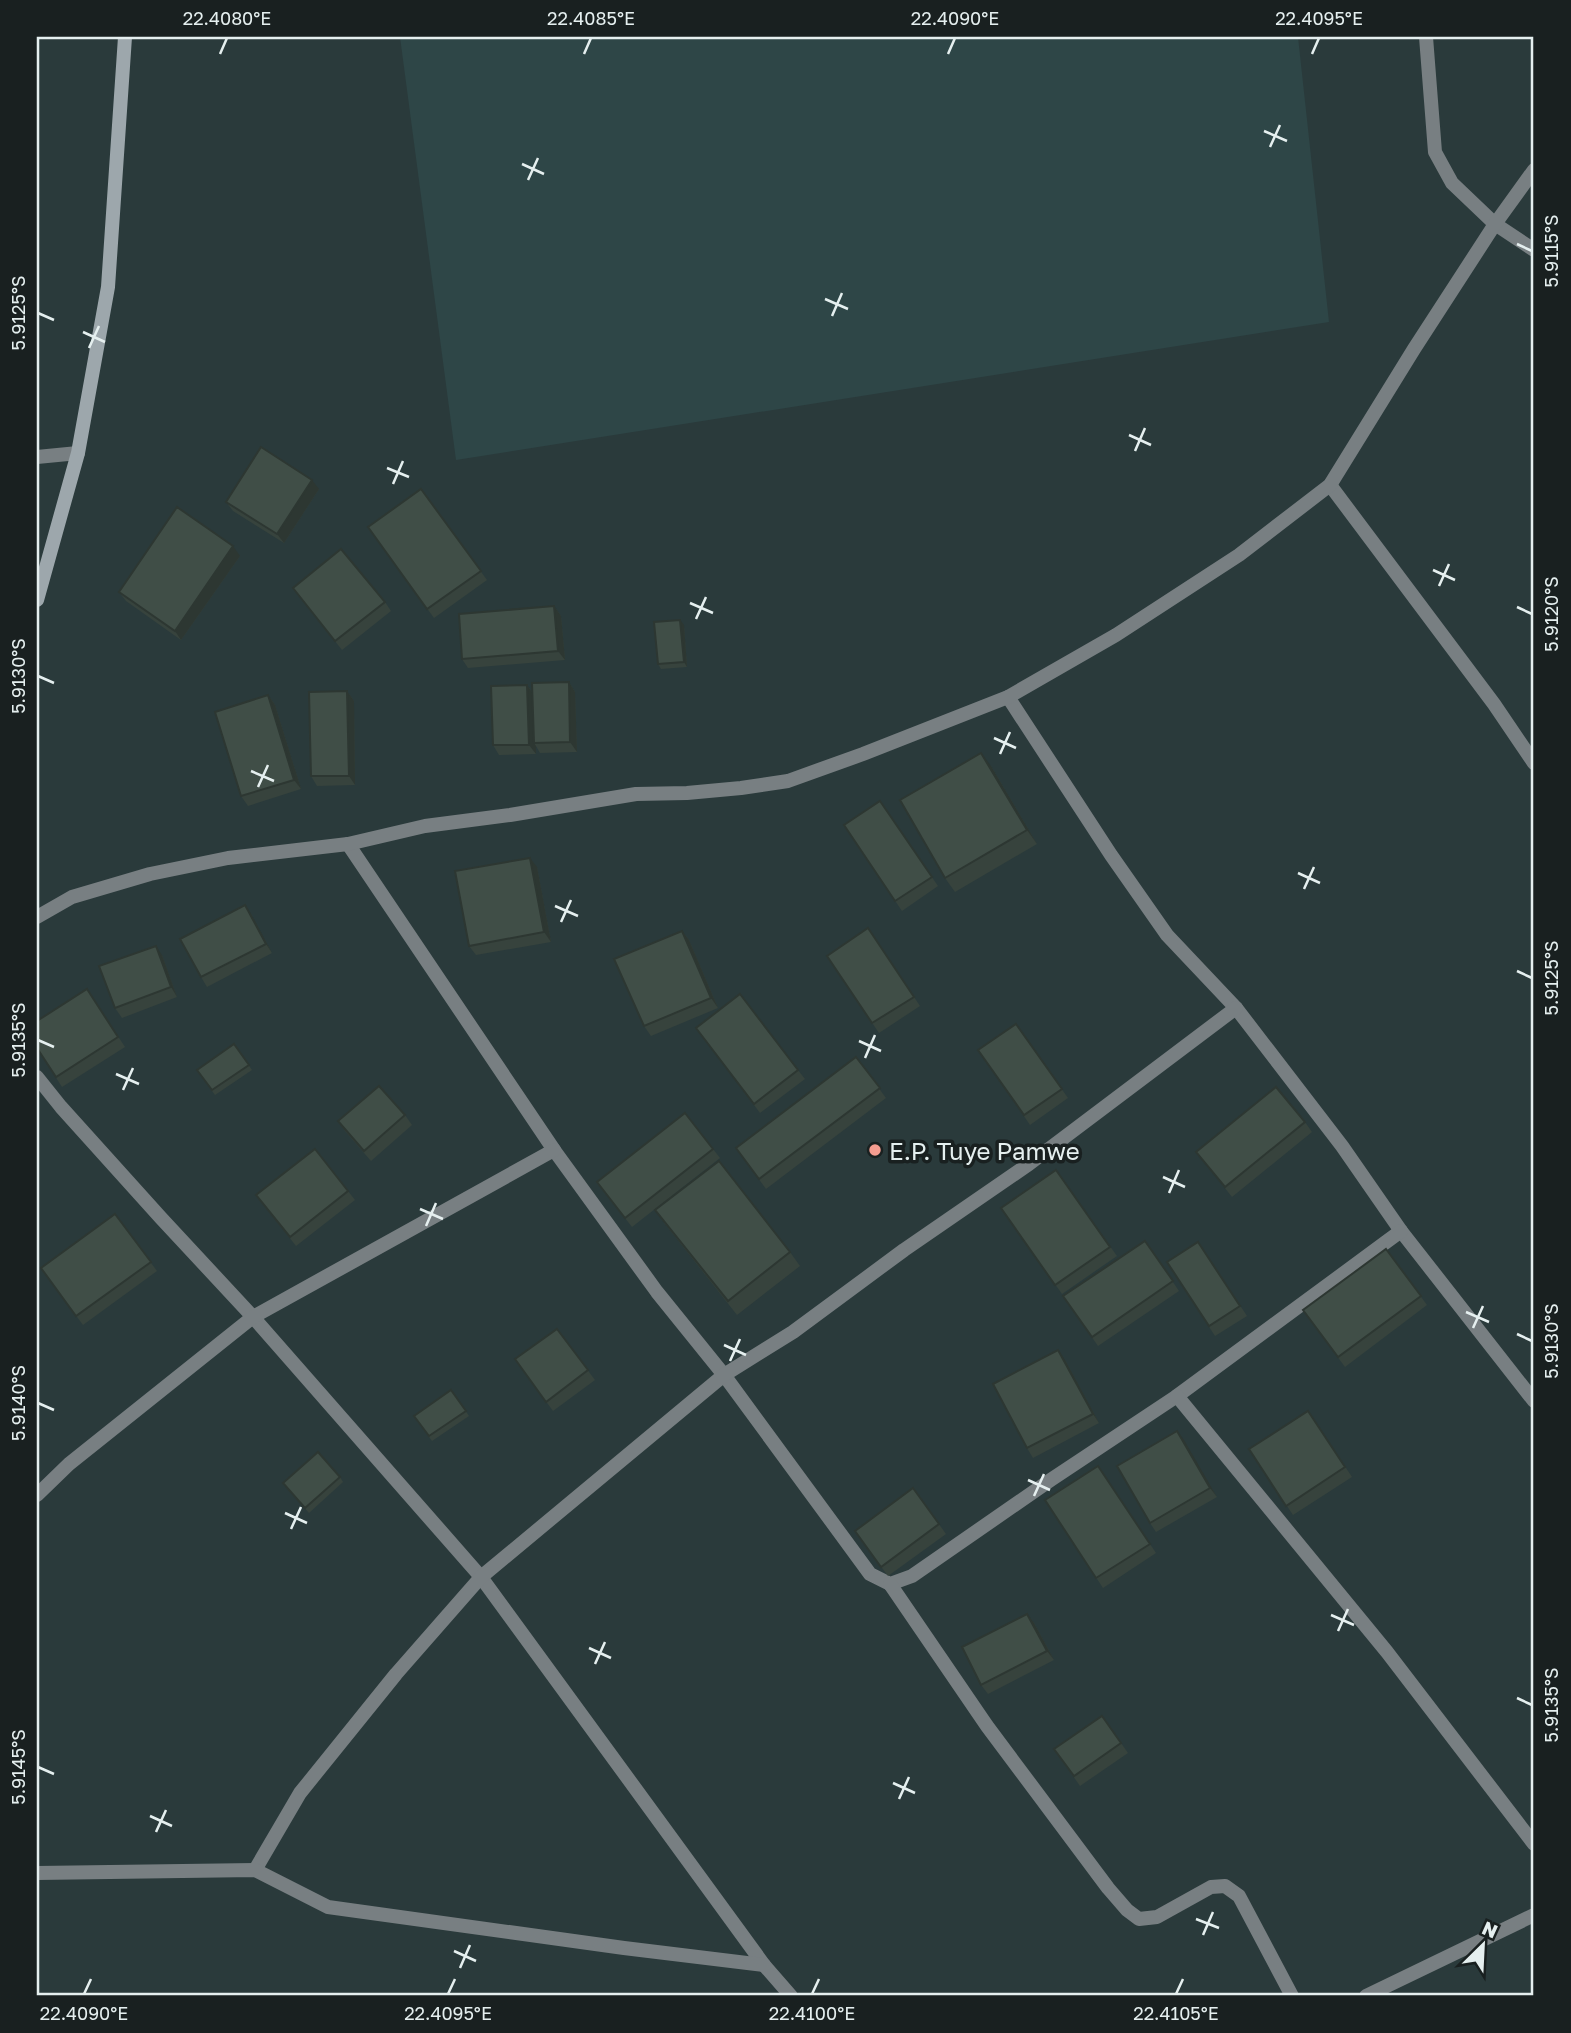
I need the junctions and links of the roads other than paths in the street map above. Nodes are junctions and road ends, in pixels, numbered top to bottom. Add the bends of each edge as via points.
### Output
1 (125, 37) edge
2 (1426, 37) edge
3 (1534, 170) edge
4 (1495, 224) junction
5 (1534, 250) edge
6 (78, 453) junction
7 (37, 457) edge
8 (1329, 485) junction
9 (37, 600) edge
10 (1008, 697) junction
11 (1534, 763) edge
12 (348, 844) junction
13 (37, 917) edge
14 (1236, 1008) junction
15 (37, 1077) edge
16 (554, 1150) junction
17 (1401, 1231) junction
18 (253, 1317) junction
19 (724, 1375) junction
20 (1177, 1396) junction
21 (1534, 1401) edge
22 (37, 1495) edge
23 (481, 1577) junction
24 (890, 1584) junction
25 (1534, 1844) edge
26 (255, 1870) junction
27 (37, 1874) edge
28 (1534, 1915) edge
29 (764, 1965) junction
30 (791, 1996) edge
31 (1292, 1996) edge
32 (1366, 1996) edge

1 - 6 main road via 108,287
2 - 4 street via 1435,152 1452,183
3 - 4 street
4 - 5 street
4 - 8 street
6 - 7 street
6 - 9 main road
8 - 10 street via 1239,555 1116,635
8 - 11 street
10 - 12 street via 788,780 728,790 636,794 425,826
10 - 14 street via 1167,935
12 - 13 street via 228,858 150,874 72,897
12 - 16 street
14 - 17 street
14 - 19 street via 1029,1164 793,1332
15 - 18 street
16 - 18 street
16 - 19 street
17 - 20 street
17 - 21 street
18 - 22 street via 69,1464
18 - 23 street
19 - 23 street
19 - 24 street via 870,1574
20 - 24 street via 912,1576
20 - 25 street via 1387,1652
23 - 26 street via 300,1793
23 - 29 street
24 - 31 street via 987,1726 1127,1910 1139,1919 1157,1917 1211,1887 1225,1886 1239,1896
26 - 27 street
26 - 29 street via 328,1906
28 - 32 street
29 - 30 street

